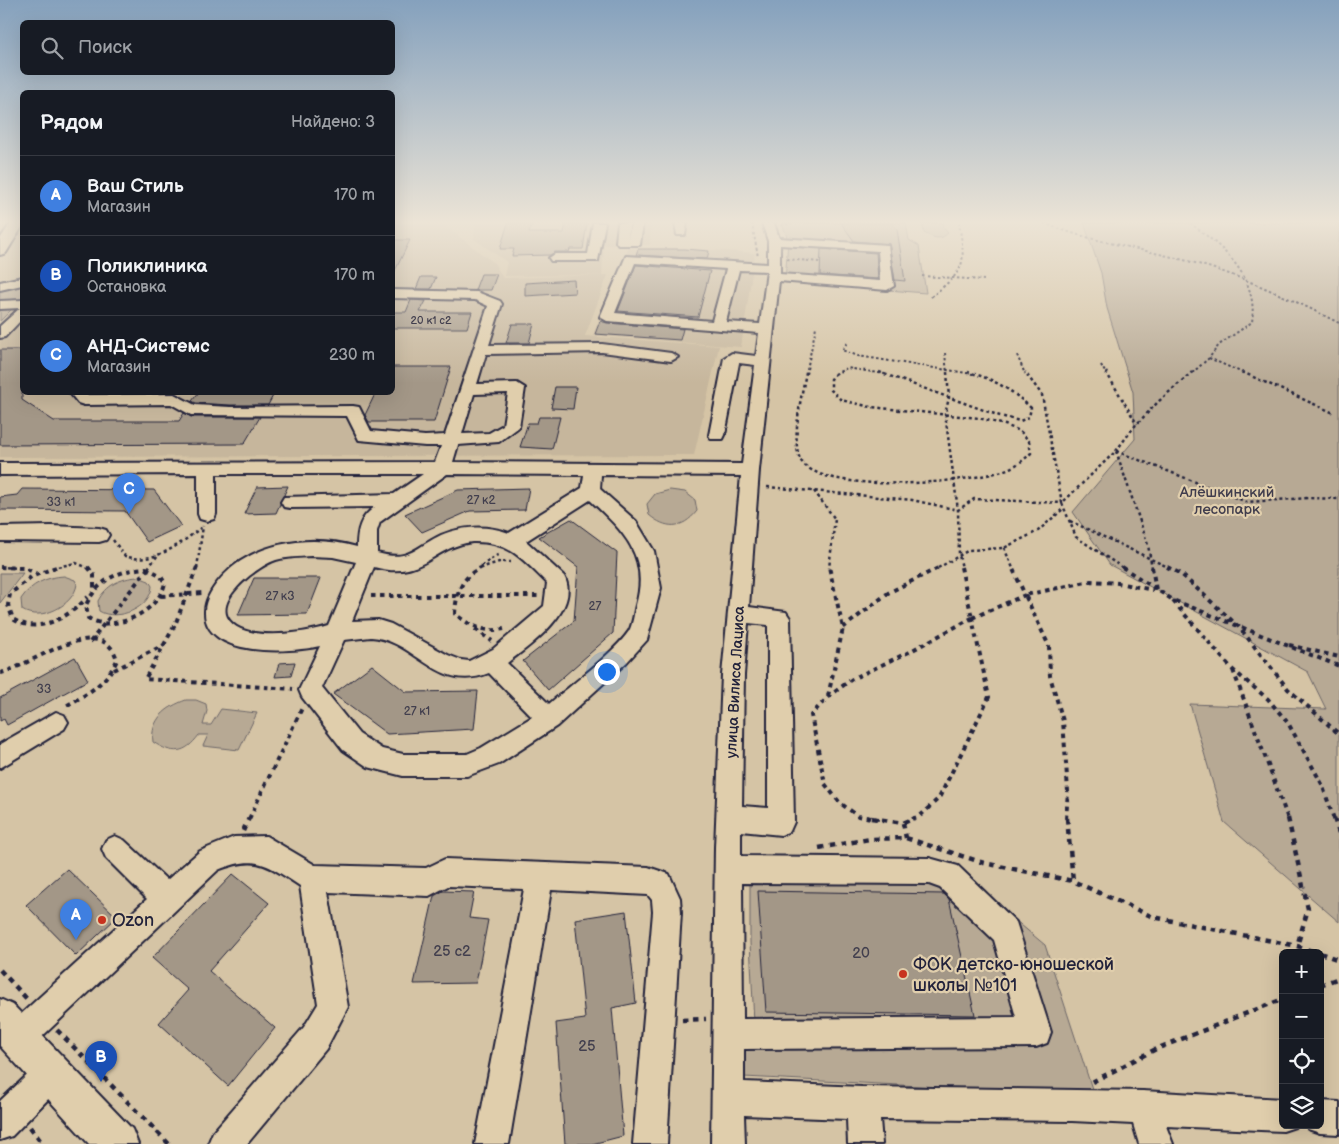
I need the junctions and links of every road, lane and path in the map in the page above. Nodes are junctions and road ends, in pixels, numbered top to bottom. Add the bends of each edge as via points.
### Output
1 (623, 276) edge
2 (730, 276) edge
3 (776, 276) edge
4 (828, 276) edge
5 (886, 276) edge
6 (926, 276) edge
7 (956, 276) edge
8 (1234, 276) edge
9 (1243, 276) edge
10 (953, 279) junction
11 (984, 280) dead end
12 (1245, 280) junction
13 (20, 281) edge
14 (0, 286) edge
15 (395, 294) edge
16 (930, 297) dead end
17 (20, 304) edge
18 (0, 305) edge
19 (20, 314) edge
20 (1339, 323) edge
21 (718, 326) junction
22 (816, 328) dead end
23 (767, 330) junction
24 (0, 334) edge
25 (848, 343) dead end
26 (480, 350) junction
27 (946, 353) dead end
28 (1017, 355) dead end
29 (672, 357) dead end
30 (1209, 358) junction
31 (764, 361) junction
32 (1100, 365) dead end
33 (946, 368) junction
34 (466, 389) junction
35 (80, 395) edge
36 (176, 396) edge
37 (949, 398) junction
38 (1334, 413) dead end
39 (945, 414) junction
40 (1137, 424) junction
41 (717, 434) dead end
42 (493, 438) junction
43 (452, 440) junction
44 (1116, 451) junction
45 (207, 468) junction
46 (487, 468) junction
47 (0, 469) edge
48 (442, 469) junction
49 (750, 470) junction
50 (592, 480) junction
51 (954, 481) junction
52 (767, 487) dead end
53 (814, 490) junction
54 (1339, 499) edge
55 (397, 500) junction
56 (290, 502) dead end
57 (1062, 502) junction
58 (1064, 508) junction
59 (958, 510) junction
60 (205, 520) junction
61 (1069, 521) junction
62 (0, 534) edge
63 (99, 535) joint
64 (514, 541) junction
65 (1004, 548) junction
66 (158, 554) junction
67 (959, 555) junction
68 (1150, 557) junction
69 (367, 559) junction
70 (541, 566) junction
71 (0, 567) edge
72 (146, 568) junction
73 (475, 570) junction
74 (36, 573) junction
75 (94, 590) junction
76 (1156, 590) junction
77 (221, 592) junction
78 (189, 593) junction
79 (1025, 595) junction
80 (161, 596) junction
81 (352, 596) junction
82 (455, 596) junction
83 (558, 596) junction
84 (88, 597) junction
85 (1173, 600) junction
86 (4, 610) dead end
87 (738, 614) junction
88 (973, 617) junction
89 (6, 618) dead end
90 (542, 621) junction
91 (103, 624) junction
92 (472, 627) junction
93 (1239, 627) junction
94 (843, 628) junction
95 (337, 632) junction
96 (1276, 641) junction
97 (90, 642) junction
98 (165, 645) junction
99 (499, 656) junction
100 (1339, 657) edge
101 (1339, 666) edge
102 (113, 670) junction
103 (1233, 670) junction
104 (0, 673) edge
105 (310, 690) junction
106 (828, 697) junction
107 (58, 716) joint
108 (548, 719) junction
109 (1339, 734) edge
110 (0, 757) edge
111 (730, 818) junction
112 (903, 823) junction
113 (1339, 833) edge
114 (906, 838) junction
115 (115, 849) dead end
116 (809, 849) dead end
117 (234, 850) junction
118 (728, 869) junction
119 (540, 877) junction
120 (312, 878) junction
121 (1074, 881) junction
122 (167, 899) junction
123 (1297, 946) junction
124 (1306, 949) edge
125 (1324, 955) edge
126 (1339, 960) edge
127 (0, 970) edge
128 (1339, 978) edge
129 (1324, 984) edge
130 (1279, 1000) edge
131 (677, 1020) dead end
132 (20, 1024) edge
133 (728, 1026) junction
134 (52, 1072) junction
135 (728, 1098) junction
136 (862, 1103) junction
137 (1072, 1105) junction
138 (1143, 1107) junction
139 (1279, 1115) edge
140 (1324, 1117) edge
141 (1339, 1118) edge
142 (0, 1124) edge
143 (118, 1144) edge
144 (169, 1144) edge
145 (225, 1144) edge
146 (492, 1144) edge
147 (650, 1144) edge
148 (728, 1144) edge
149 (865, 1144) edge
150 (1156, 1144) edge

1 - 21 street via 606,317
2 - 21 street
3 - 23 street, улица Вилиса Лациса
4 - 5 street via 887,286
6 - 10 path
7 - 10 path
8 - 12 path
9 - 12 path
10 - 11 path
10 - 16 path
12 - 20 path
12 - 30 path via 1254,300 1252,322 1219,345
13 - 14 street
15 - 26 street via 477,296 495,304
17 - 18 street
19 - 24 street
21 - 23 street
22 - 51 path via 808,356 796,443 800,460 810,472 866,484
23 - 31 street, улица Вилиса Лациса
25 - 33 path via 842,350 860,358
26 - 29 street via 602,348
26 - 34 street
27 - 33 path
28 - 57 path via 1026,375 1042,396
30 - 38 path
30 - 40 path
31 - 41 street via 732,358
31 - 49 street, улица Вилиса Лациса
32 - 40 path
33 - 37 path
33 - 37 path via 974,374 1007,387 1021,395 1031,408 1029,417 1020,421
34 - 42 street via 517,388 511,427
34 - 43 street
35 - 36 street via 84,400
36 - 43 street via 191,410 353,411 365,436
37 - 39 path
37 - 39 path via 895,376 862,368 847,368 831,378 831,390 841,400 871,407
39 - 51 path
39 - 51 path via 980,418 1020,431 1029,441 1031,453 1018,464
40 - 44 path
42 - 43 street
42 - 46 street
43 - 48 street
44 - 54 path via 1247,502
44 - 57 path
44 - 68 path
45 - 47 street
45 - 48 street
45 - 60 street
46 - 48 street
46 - 50 street
48 - 55 street
49 - 50 street
49 - 87 street, улица Вилиса Лациса
50 - 64 street
50 - 108 street via 629,526 644,551 651,588 639,634
51 - 59 path
52 - 53 path
53 - 59 path via 912,500
53 - 94 path via 835,519 828,570
55 - 56 street
55 - 69 street via 372,518 367,531
57 - 58 path
57 - 59 path via 974,499
58 - 61 path
58 - 65 path via 1038,530
59 - 67 path
60 - 66 path via 187,540
60 - 78 path
61 - 68 path
61 - 76 path via 1076,537
62 - 63 street
63 - 66 path via 112,540 125,556 137,558
64 - 69 street via 499,535 458,537 446,541 426,556 406,563
64 - 70 street
64 - 73 path
65 - 67 path via 969,550
65 - 79 path
66 - 72 path
67 - 88 path
67 - 94 path via 888,593
68 - 76 path
68 - 93 path via 1181,574
69 - 77 street via 350,552 320,549 269,555 234,575
69 - 81 street
70 - 73 path via 501,562
70 - 83 street via 557,581
71 - 74 path via 24,568
72 - 75 path via 127,570
72 - 80 path via 162,576 165,585
72 - 91 path
73 - 82 path via 464,578
74 - 75 path via 64,564 87,566 94,571
74 - 86 path via 12,592
75 - 84 path
76 - 79 path via 1116,582 1084,582
76 - 85 path
77 - 78 path
77 - 95 street via 216,609 219,624 231,634 255,640 294,643
78 - 80 path
78 - 98 path
79 - 88 path
79 - 121 path via 1048,646 1050,676 1063,721 1068,790 1066,828
80 - 91 path via 146,612 132,619
81 - 82 path
81 - 95 street
82 - 83 path
82 - 92 path via 455,614
83 - 90 street via 553,611
84 - 89 path via 67,615 44,624 24,626
84 - 91 path via 86,615
85 - 93 path
85 - 103 path
87 - 111 street, улица Вилиса Лациса via 733,675
87 - 111 street via 779,618 781,822
88 - 106 path via 852,679
88 - 112 path via 988,698 939,798 920,816
90 - 92 path via 496,631
90 - 99 street
91 - 97 path
92 - 99 path
93 - 96 path
93 - 109 path via 1288,689
94 - 106 path
95 - 99 street via 375,628 390,632 454,667 468,670
95 - 105 street
96 - 100 path
96 - 101 path
97 - 102 path via 101,642 113,649 117,660
97 - 104 path via 51,648
98 - 102 path
98 - 105 path via 145,679
99 - 108 street
102 - 107 path via 100,686
103 - 113 path via 1268,699 1288,723 1322,784
103 - 123 path via 1287,815 1308,909
105 - 108 street via 351,742 377,759 402,765 467,765 490,756
105 - 117 path
106 - 112 path via 811,715 825,784 840,803 858,816
107 - 110 street
111 - 118 street, улица Вилиса Лациса
112 - 114 path
114 - 116 path via 870,839
114 - 121 path via 984,863
115 - 122 street
117 - 120 street via 266,849
117 - 122 street via 209,860
118 - 133 street, улица Вилиса Лациса
118 - 133 street via 929,871 948,876 1006,932 1036,1032
119 - 120 street via 445,872 429,882
119 - 146 street
119 - 147 street via 648,881 660,884 666,898
120 - 145 street via 333,1007 316,1038
121 - 123 path via 1153,917
122 - 132 street
123 - 124 path
125 - 126 path
127 - 132 path
128 - 129 path
130 - 137 path via 1156,1049 1086,1086
131 - 133 path
132 - 134 main road
132 - 144 path
133 - 135 street, улица Вилиса Лациса
134 - 142 street
134 - 143 main road
135 - 136 street
135 - 148 street, улица Вилиса Лациса
136 - 137 street
136 - 149 street
137 - 138 street
138 - 139 street
138 - 150 street
140 - 141 street

